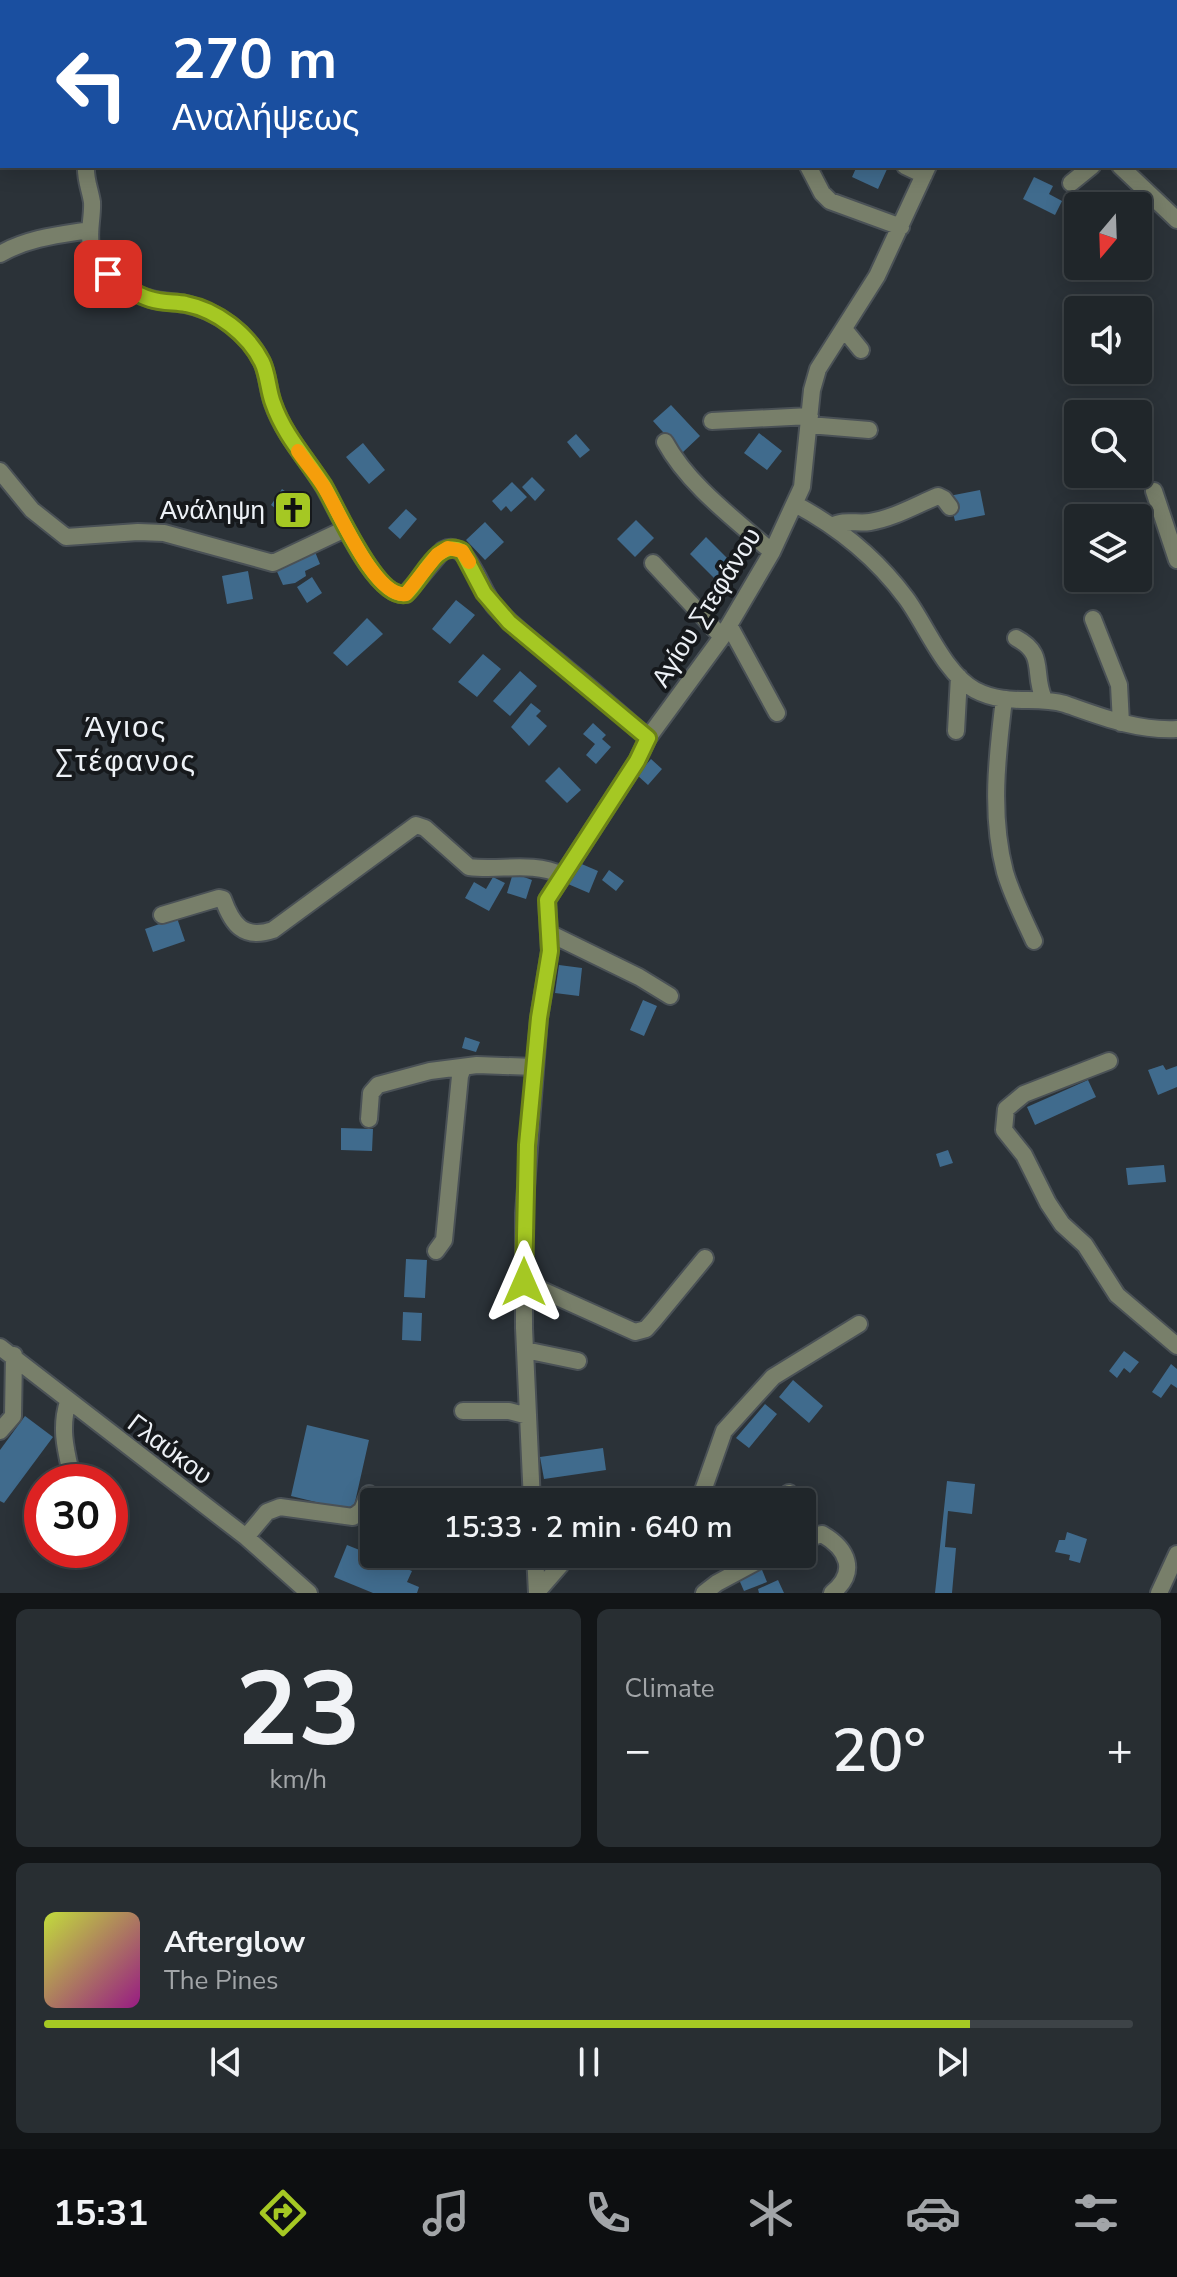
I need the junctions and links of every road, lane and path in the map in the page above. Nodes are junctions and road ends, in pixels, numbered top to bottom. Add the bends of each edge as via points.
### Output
1 (86, 168) edge
2 (809, 168) edge
3 (1090, 168) edge
4 (1122, 168) edge
5 (926, 170) edge
6 (1071, 183) dead end
7 (1177, 220) edge
8 (901, 227) junction
9 (90, 230) junction
10 (0, 254) edge
11 (844, 329) junction
12 (861, 350) dead end
13 (810, 420) junction
14 (712, 421) dead end
15 (869, 430) dead end
16 (665, 442) dead end
17 (0, 471) edge
18 (1154, 491) dead end
19 (795, 504) junction
20 (950, 507) dead end
21 (832, 526) junction
22 (345, 529) junction
23 (772, 552) junction
24 (1177, 560) edge
25 (653, 563) dead end
26 (1093, 619) dead end
27 (726, 631) junction
28 (1016, 638) dead end
29 (959, 677) junction
30 (1004, 699) junction
31 (1044, 699) junction
32 (777, 713) dead end
33 (1121, 723) junction
34 (1177, 729) edge
35 (956, 731) dead end
36 (648, 738) junction
37 (562, 875) junction
38 (162, 915) dead end
39 (551, 934) junction
40 (1034, 941) dead end
41 (670, 996) dead end
42 (1109, 1061) dead end
43 (535, 1067) junction
44 (463, 1068) junction
45 (369, 1119) dead end
46 (436, 1251) dead end
47 (705, 1258) dead end
48 (524, 1282) junction
49 (859, 1324) dead end
50 (1177, 1346) edge
51 (525, 1350) junction
52 (7, 1351) edge
53 (578, 1361) dead end
54 (68, 1402) junction
55 (463, 1411) dead end
56 (528, 1416) junction
57 (0, 1431) edge
58 (69, 1464) edge
59 (531, 1488) edge
60 (704, 1488) edge
61 (360, 1512) edge
62 (816, 1536) edge
63 (246, 1537) junction
64 (1177, 1554) edge
65 (536, 1568) edge
66 (553, 1568) edge
67 (745, 1568) edge
68 (309, 1593) edge
69 (537, 1593) edge
70 (704, 1593) edge
71 (832, 1593) edge
72 (1159, 1593) edge

1 - 9 street
2 - 8 street via 830,201
3 - 6 street
4 - 7 street
5 - 8 street, Αγίου Στεφάνου
8 - 11 street, Αγίου Στεφάνου
9 - 10 street via 41,238
9 - 22 street via 92,252 119,282 152,300 213,313 251,346 264,366 285,429
11 - 12 street
11 - 13 street, Αγίου Στεφάνου via 818,369
13 - 14 street
13 - 15 street
13 - 19 street, Αγίου Στεφάνου via 804,479
16 - 23 street via 689,477
17 - 22 street via 32,510 66,537 164,533 273,563
18 - 24 street
19 - 21 street
19 - 23 street, Αγίου Στεφάνου
20 - 21 street via 938,496 868,523
21 - 29 street via 895,584
22 - 36 street via 371,569 400,595 411,590 443,550 462,551 484,593 509,622
23 - 27 street, Αγίου Στεφάνου
25 - 27 street
26 - 33 street via 1119,685
27 - 32 street
27 - 36 street, Αγίου Στεφάνου
28 - 31 street via 1027,643 1038,660 1037,684
29 - 30 street via 976,691
29 - 35 street
30 - 31 street
30 - 40 street via 996,765 1001,854
31 - 33 street
33 - 34 street
36 - 37 street, Αγίου Στεφάνου
37 - 38 street via 510,866 469,867 416,825 273,930 241,929 219,898
37 - 39 street, Αγίου Στεφάνου via 547,900
39 - 41 street
39 - 43 street, Αγίου Στεφάνου
42 - 50 street via 1024,1094 1006,1109 1004,1130 1062,1224 1087,1248 1114,1291
43 - 44 street
43 - 48 street, Αγίου Στεφάνου
44 - 45 street via 378,1085 371,1093
44 - 46 street via 444,1240
47 - 48 street via 646,1329 635,1332
48 - 51 street, Αγίου Στεφάνου
49 - 60 street via 773,1377 724,1431
51 - 53 street
51 - 56 street, Αγίου Στεφάνου
52 - 54 street, Γλαύκου
52 - 57 street via 13,1416
54 - 58 street via 62,1420
54 - 63 street, Γλαύκου
55 - 56 street
56 - 59 street, Αγίου Στεφάνου
61 - 63 street via 353,1517 280,1507 267,1512
62 - 71 street via 839,1543 848,1563 844,1583
63 - 68 street, Γλαύκου
64 - 72 street
65 - 69 street
66 - 69 street
67 - 70 street

